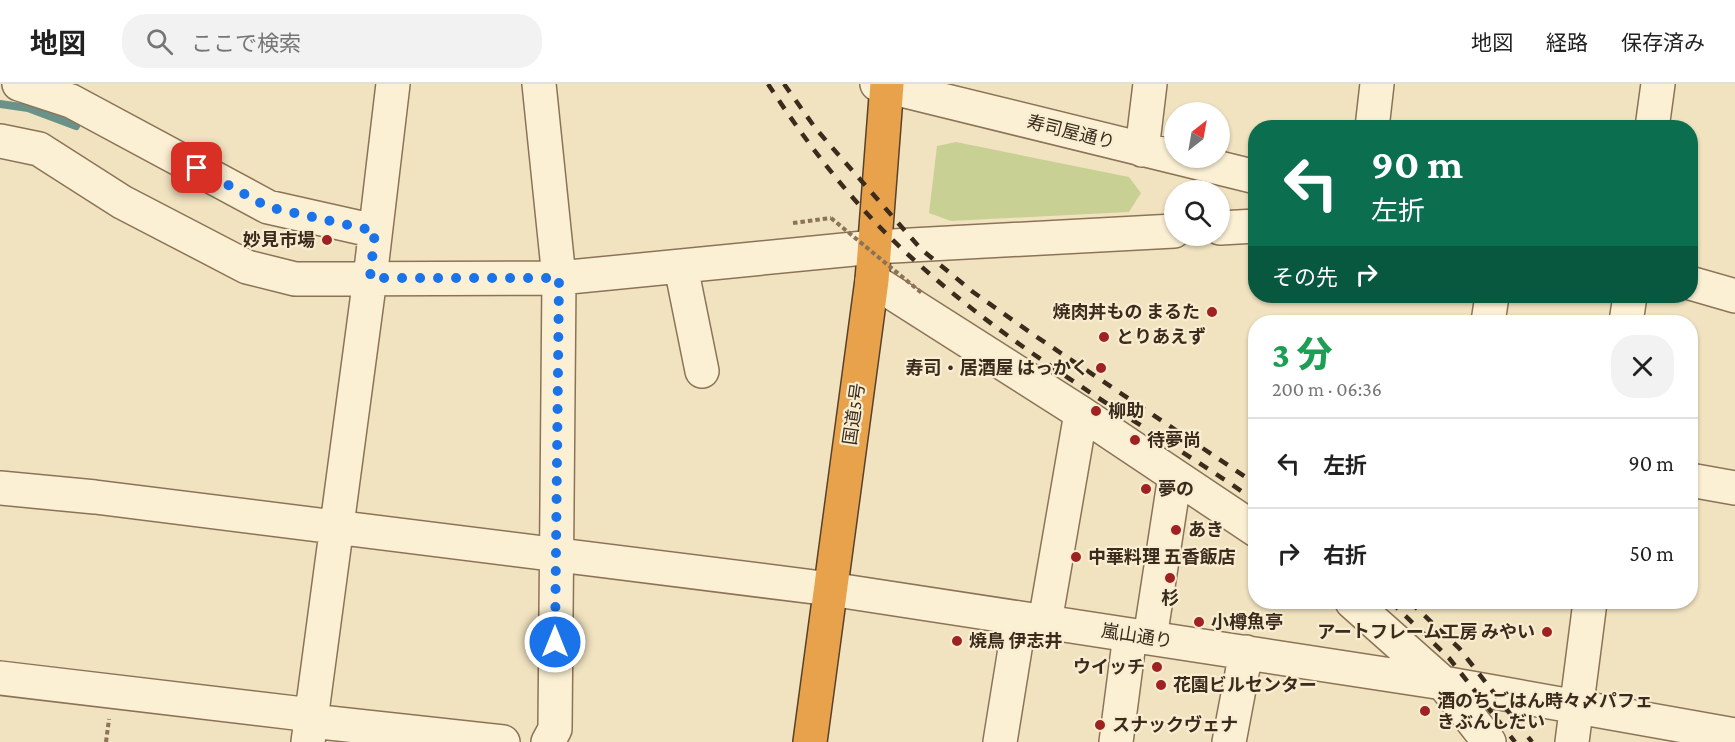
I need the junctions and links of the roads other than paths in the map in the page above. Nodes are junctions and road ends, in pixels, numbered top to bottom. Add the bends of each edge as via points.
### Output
1 (19, 84) edge
2 (393, 84) edge
3 (539, 84) edge
4 (1150, 84) edge
5 (1377, 84) edge
6 (1658, 84) edge
7 (884, 85) edge
8 (1373, 120) edge
9 (1653, 120) edge
10 (0, 141) edge
11 (1142, 150) junction
12 (1248, 175) edge
13 (1248, 226) edge
14 (1230, 227) edge
15 (375, 231) junction
16 (1164, 232) edge
17 (874, 247) junction
18 (558, 261) junction
19 (681, 267) junction
20 (370, 278) junction
21 (872, 280) junction
22 (1698, 285) edge
23 (1735, 296) edge
24 (702, 371) dead end
25 (1080, 413) junction
26 (1175, 476) junction
27 (1698, 481) edge
28 (0, 488) edge
29 (1735, 488) edge
30 (1248, 525) edge
31 (335, 528) junction
32 (555, 554) junction
33 (830, 589) junction
34 (1360, 609) edge
35 (1589, 609) edge
36 (1033, 620) junction
37 (1140, 636) junction
38 (1246, 652) junction
39 (0, 678) edge
40 (1443, 683) junction
41 (1576, 706) junction
42 (310, 726) edge
43 (1735, 735) edge
44 (503, 742) edge
45 (548, 742) edge
46 (810, 742) edge
47 (1000, 742) edge
48 (1116, 742) edge
49 (1229, 742) edge
50 (1489, 742) edge
51 (1572, 742) edge

1 - 15 street via 71,101 268,207
2 - 15 street
3 - 18 street
4 - 11 street
5 - 8 street
6 - 9 street
7 - 11 street, 寿司屋通り
7 - 17 highway, 国道5号
10 - 20 street via 39,149 122,202 247,267 295,279
11 - 12 street, 寿司屋通り
13 - 14 street
15 - 20 street
16 - 17 street
17 - 19 street
17 - 21 highway, 国道5号
18 - 19 street
18 - 20 street
18 - 32 street
19 - 24 street
20 - 31 street
21 - 25 street
21 - 33 highway, 国道5号
22 - 23 street
25 - 26 street
25 - 36 street
26 - 30 street
26 - 37 street
27 - 29 street
28 - 31 street, 嵐山通り
31 - 32 street, 嵐山通り
31 - 42 street
32 - 33 street, 嵐山通り
32 - 45 street via 555,729
33 - 36 street, 嵐山通り
33 - 46 highway, 国道5号
34 - 40 street
35 - 41 street
36 - 37 street, 嵐山通り
36 - 47 street
37 - 38 street, 嵐山通り
37 - 48 street
38 - 40 street, 嵐山通り
38 - 49 street
39 - 42 street
40 - 41 street, 嵐山通り
40 - 50 street
41 - 43 street, 嵐山通り
41 - 51 street
42 - 44 street

